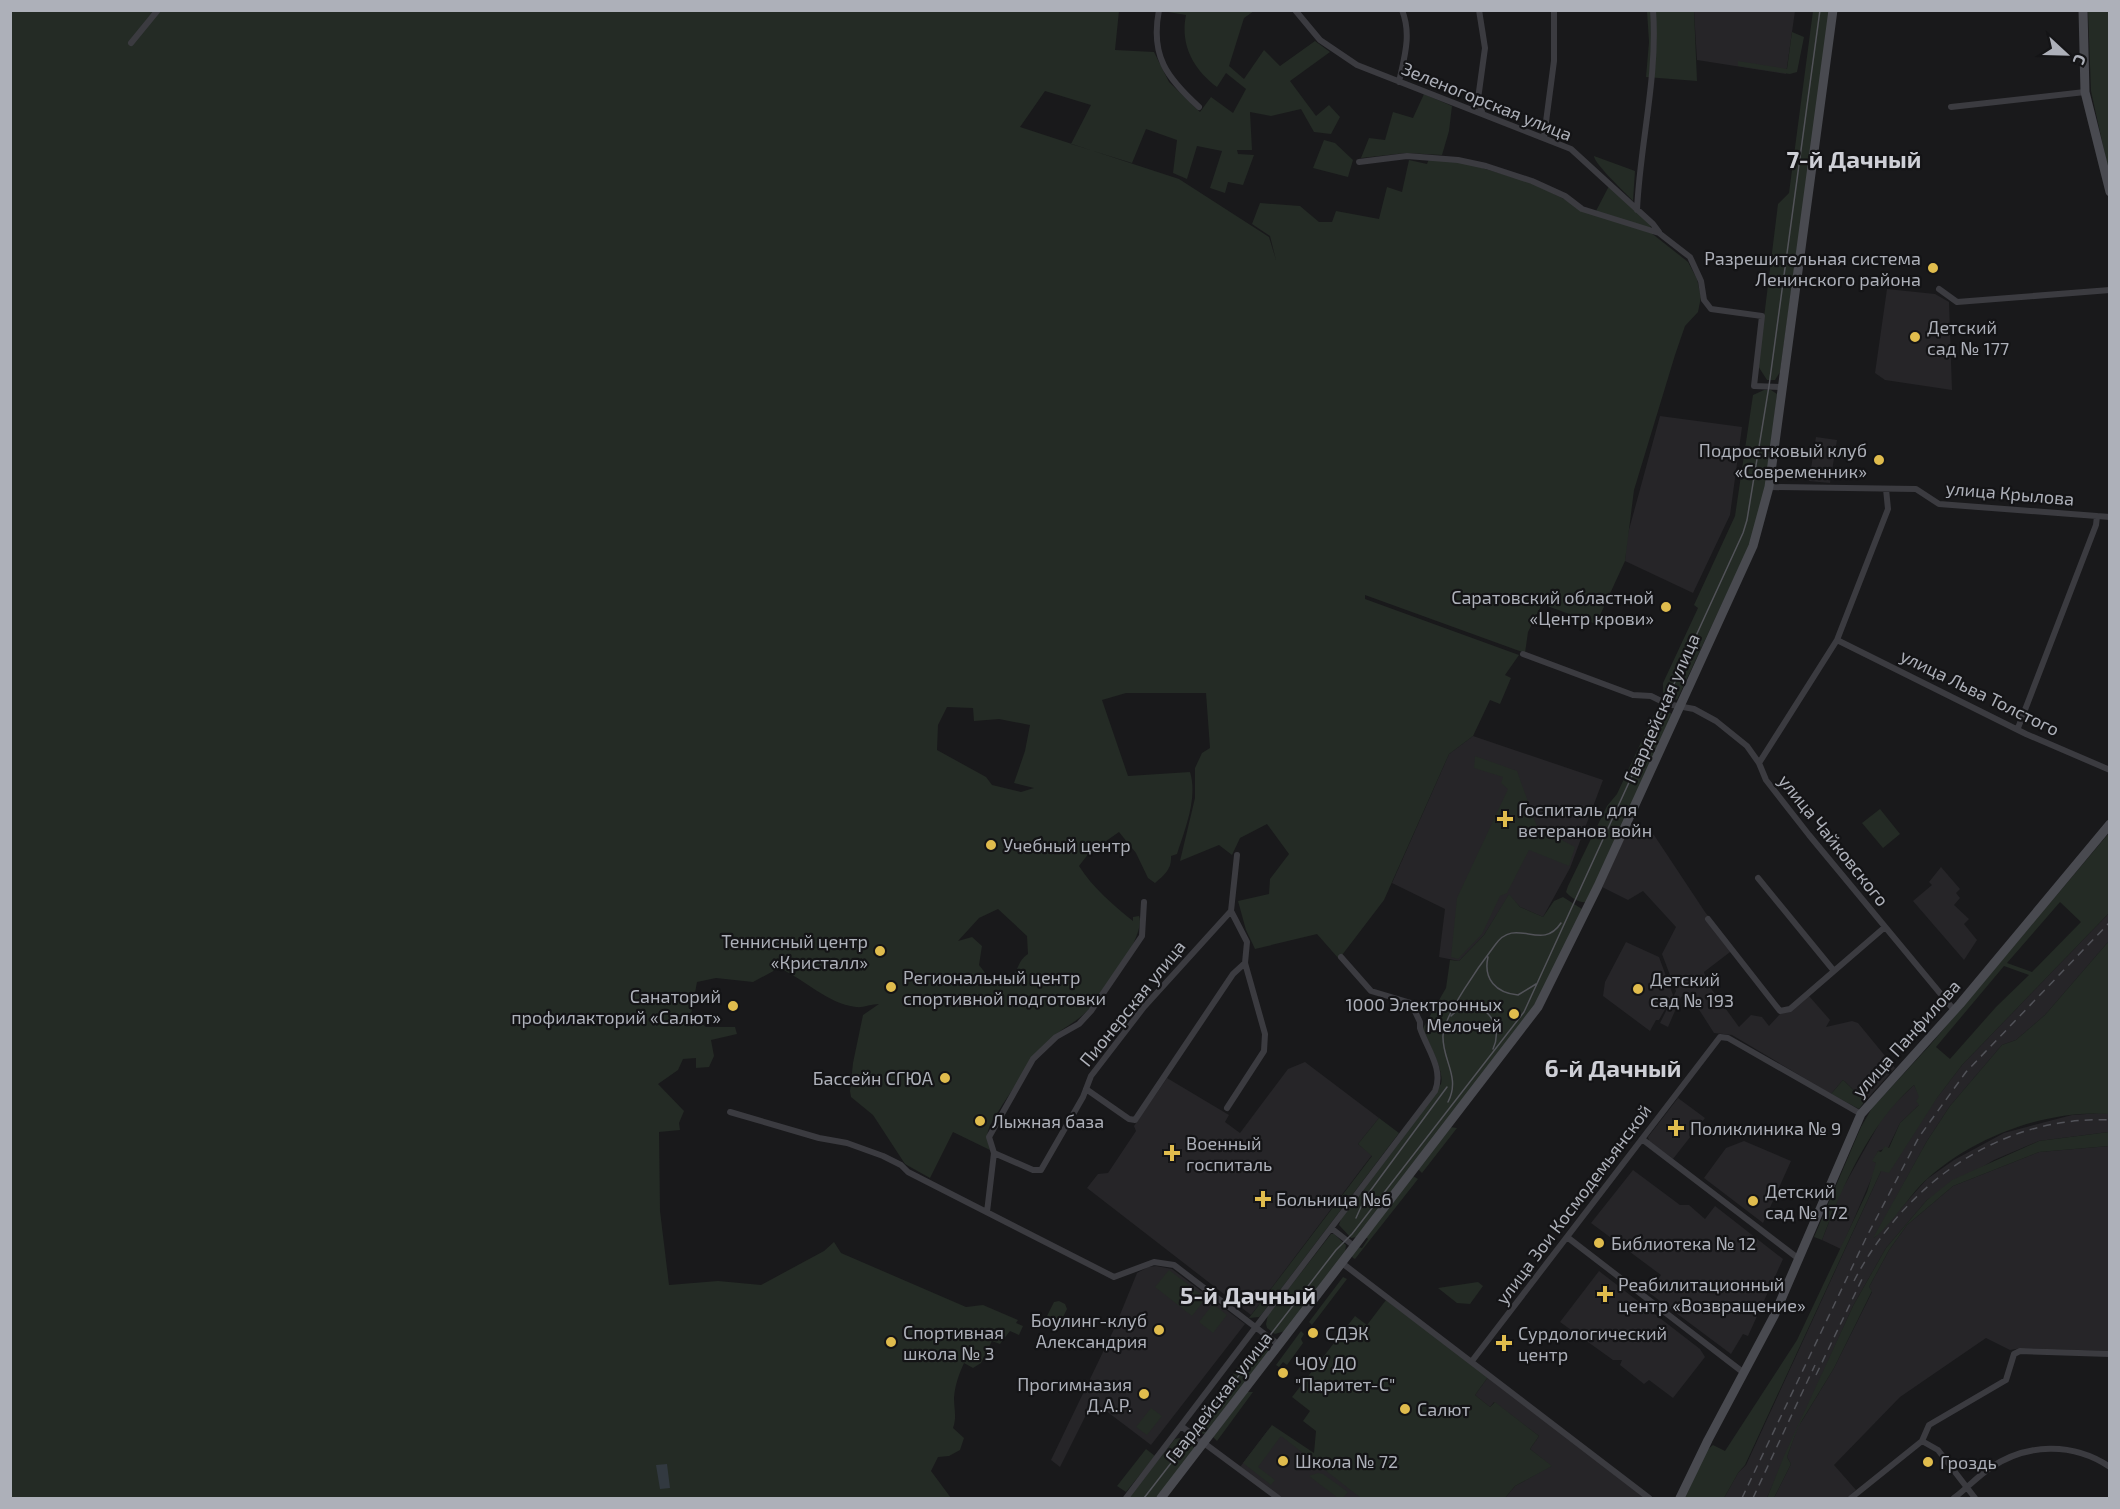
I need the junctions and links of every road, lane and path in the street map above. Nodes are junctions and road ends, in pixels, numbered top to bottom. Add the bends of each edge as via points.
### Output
1 (158, 10) edge
2 (1159, 10) edge
3 (1295, 10) edge
4 (1402, 10) edge
5 (1479, 10) edge
6 (1554, 10) edge
7 (1653, 10) edge
8 (1833, 10) edge
9 (2083, 10) edge
10 (131, 43) dead end
11 (1399, 82) junction
12 (2085, 92) junction
13 (1199, 107) dead end
14 (1951, 107) dead end
15 (1482, 112) junction
16 (1544, 137) junction
17 (1359, 162) dead end
18 (2109, 192) edge
19 (1637, 210) junction
20 (1659, 233) junction
21 (1939, 289) dead end
22 (2109, 290) edge
23 (1782, 387) junction
24 (1769, 487) junction
25 (1886, 489) junction
26 (2097, 516) junction
27 (2109, 517) edge
28 (1837, 640) junction
29 (1523, 654) dead end
30 (1680, 707) junction
31 (2018, 728) junction
32 (1759, 763) junction
33 (2109, 770) edge
34 (2109, 824) edge
35 (1237, 855) dead end
36 (1758, 878) dead end
37 (1144, 902) dead end
38 (1231, 910) junction
39 (1708, 919) dead end
40 (1886, 927) junction
41 (1341, 957) dead end
42 (1245, 963) junction
43 (1834, 971) junction
44 (1954, 1010) junction
45 (1086, 1089) junction
46 (1227, 1108) dead end
47 (730, 1112) dead end
48 (1862, 1114) junction
49 (1642, 1139) junction
50 (994, 1153) junction
51 (987, 1212) junction
52 (1331, 1228) junction
53 (1567, 1236) junction
54 (1354, 1246) junction
55 (1799, 1259) junction
56 (1342, 1263) junction
57 (1256, 1327) junction
58 (1279, 1345) junction
59 (2109, 1354) edge
60 (1472, 1361) junction
61 (1744, 1373) junction
62 (1181, 1426) junction
63 (1922, 1441) junction
64 (1203, 1443) junction
65 (2109, 1467) edge
66 (1967, 1488) junction
67 (1126, 1498) edge
68 (1161, 1498) edge
69 (1278, 1498) edge
70 (1649, 1498) edge
71 (1680, 1498) edge
72 (1851, 1498) edge
73 (1954, 1498) edge
74 (1975, 1498) edge

1 - 10 street
2 - 13 street via 1158,49 1162,66
3 - 11 street, Зеленогорская улица via 1334,51
4 - 11 street via 1407,52
5 - 15 street via 1485,48 1478,99
6 - 16 street via 1554,61
7 - 19 street via 1655,41
8 - 23 street, Гвардейская улица
9 - 12 street
11 - 15 street, Зеленогорская улица
12 - 14 street
12 - 18 street
15 - 16 street, Зеленогорская улица
16 - 19 street, Зеленогорская улица via 1571,149
17 - 20 street via 1407,156 1458,159 1532,181 1565,196 1582,209
19 - 20 street, Зеленогорская улица
20 - 23 street via 1690,257 1701,281 1704,300 1711,309 1762,316 1754,386
21 - 22 street via 1957,302
23 - 24 street, Гвардейская улица
24 - 25 street, улица Крылова
24 - 30 street, Гвардейская улица via 1753,546
25 - 26 street, улица Крылова via 1916,489 1939,504
25 - 28 street via 1888,509
26 - 27 street, улица Крылова
26 - 31 street
28 - 31 street, улица Льва Толстого
28 - 32 street
29 - 30 street, улица Чайковского via 1633,695
30 - 32 street, улица Чайковского via 1694,709 1716,721 1747,746
30 - 54 street, Гвардейская улица via 1538,1007
31 - 33 street, улица Льва Толстого
32 - 40 street, улица Чайковского via 1766,780
34 - 44 street, улица Панфилова
35 - 38 street
36 - 43 street
37 - 50 street via 1142,936 1091,1011 1033,1059 989,1137
38 - 42 street via 1247,942
38 - 45 street, Пионерская улица via 1144,1007 1091,1076
39 - 43 street via 1780,1011 1790,1009
40 - 43 street
40 - 44 street, улица Чайковского
41 - 52 street via 1371,991 1411,1003 1440,1081
42 - 45 street via 1233,974 1135,1120
42 - 46 street via 1265,1034 1264,1050
44 - 48 street, улица Панфилова
45 - 50 street, Пионерская улица via 1041,1170
47 - 51 street via 883,1156
48 - 49 street, улица Зои Космодемьянской via 1720,1036
48 - 55 street, улица Панфилова
49 - 53 street, улица Зои Космодемьянской
49 - 55 street
50 - 51 street
51 - 57 street via 1114,1276 1154,1262 1174,1265
52 - 54 street
52 - 57 street
53 - 60 street, улица Зои Космодемьянской
53 - 61 street
54 - 56 street, Гвардейская улица
55 - 61 street, улица Панфилова
56 - 58 street, Гвардейская улица
56 - 60 street
57 - 58 street
57 - 62 street
58 - 64 street, Гвардейская улица
59 - 63 street via 2020,1351 2014,1354 2006,1380 1929,1425
60 - 70 street
61 - 71 street, улица Панфилова
62 - 64 street
62 - 67 street
63 - 66 street via 1938,1450
63 - 72 street
64 - 68 street, Гвардейская улица
64 - 69 street
65 - 66 street via 2069,1448 2038,1449 1990,1468
66 - 73 street
66 - 74 street

